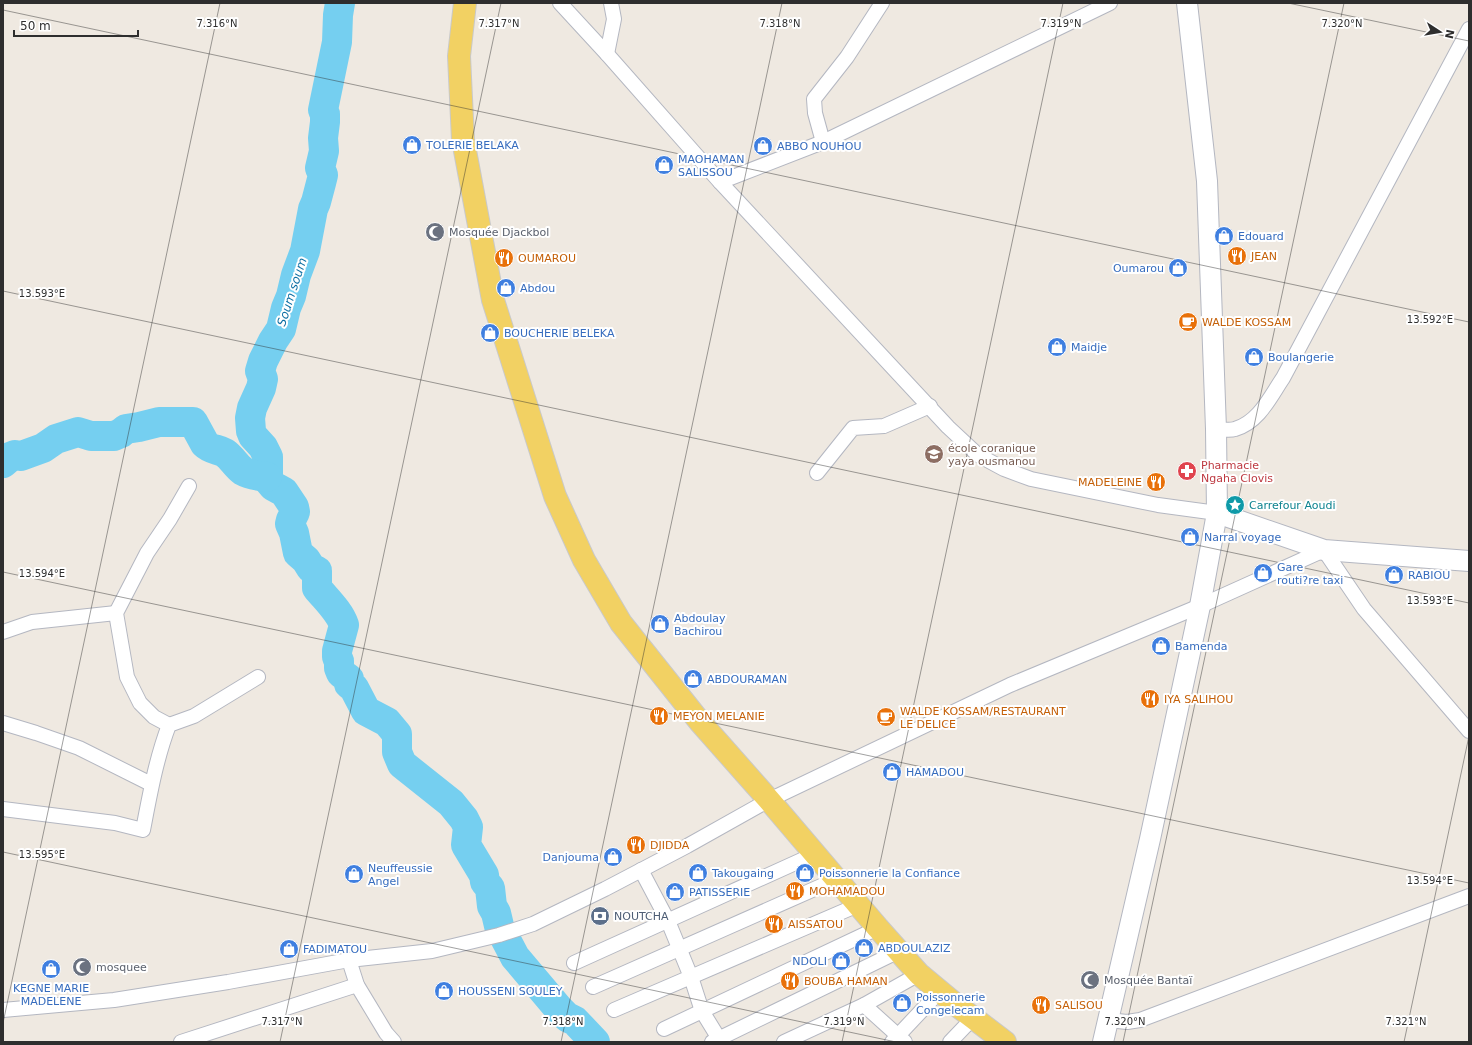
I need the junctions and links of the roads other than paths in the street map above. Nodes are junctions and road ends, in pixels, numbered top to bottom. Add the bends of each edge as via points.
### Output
1 (465, 3) edge
2 (560, 3) edge
3 (611, 3) edge
4 (882, 3) edge
5 (1110, 3) edge
6 (1187, 3) edge
7 (1469, 28) edge
8 (607, 54) junction
9 (822, 142) junction
10 (720, 182) junction
11 (930, 406) junction
12 (1216, 429) junction
13 (817, 473) dead end
14 (189, 486) dead end
15 (1217, 513) junction
16 (1324, 550) junction
17 (1469, 562) edge
18 (1200, 606) junction
19 (116, 613) junction
20 (3, 632) edge
21 (258, 677) dead end
22 (3, 723) edge
23 (169, 725) junction
24 (1469, 731) edge
25 (152, 784) junction
26 (769, 800) junction
27 (3, 809) edge
28 (815, 854) junction
29 (641, 870) junction
30 (837, 879) junction
31 (1469, 896) edge
32 (858, 904) junction
33 (668, 921) junction
34 (878, 928) junction
35 (680, 948) junction
36 (899, 951) junction
37 (349, 960) junction
38 (574, 962) dead end
39 (919, 974) junction
40 (691, 977) junction
41 (357, 985) junction
42 (593, 987) dead end
43 (940, 991) junction
44 (864, 1005) junction
45 (3, 1010) edge
46 (614, 1010) dead end
47 (702, 1011) junction
48 (973, 1018) junction
49 (1108, 1020) junction
50 (664, 1029) dead end
51 (387, 1039) edge
52 (898, 1040) edge
53 (717, 1041) edge
54 (181, 1042) edge
55 (784, 1042) edge
56 (950, 1042) edge
57 (1005, 1042) edge
58 (1103, 1042) edge

1 - 26 main road via 459,56 463,140 493,300 555,496 584,560 621,623 700,722
2 - 8 street
3 - 8 street via 614,19
4 - 9 street via 847,57 814,99
5 - 9 street
6 - 12 main road via 1207,181
7 - 12 street via 1283,378 1260,414 1247,424 1234,430
8 - 10 street
9 - 10 street
10 - 11 street
11 - 13 street via 884,426 852,428
11 - 15 street via 978,455 1004,469 1038,480 1158,505
12 - 15 main road
14 - 19 street via 147,553
15 - 16 main road
15 - 18 main road
16 - 17 main road
16 - 18 street
16 - 24 street via 1364,609
18 - 26 street via 1010,685
18 - 49 main road
19 - 20 street via 32,622
19 - 23 street via 127,677 140,703 154,717
21 - 23 street via 194,716
22 - 25 street via 79,748
23 - 25 street
25 - 27 street via 143,830 115,823
26 - 28 main road
26 - 29 street
28 - 30 main road
28 - 33 street
29 - 33 street
29 - 37 street via 533,924 499,935 432,951
30 - 32 main road
30 - 35 street
31 - 49 street via 1140,1020
32 - 34 main road
32 - 40 street
33 - 35 street
33 - 38 street
34 - 36 main road
34 - 47 street
35 - 40 street
35 - 42 street
36 - 39 main road
36 - 53 street
37 - 41 street
37 - 45 street via 114,1000
39 - 43 main road
39 - 44 street
40 - 46 street
40 - 47 street
41 - 51 street
41 - 54 street
43 - 48 main road
43 - 52 street
44 - 52 street
44 - 55 street
47 - 50 street
47 - 53 street
48 - 56 street
48 - 57 main road
49 - 58 main road

